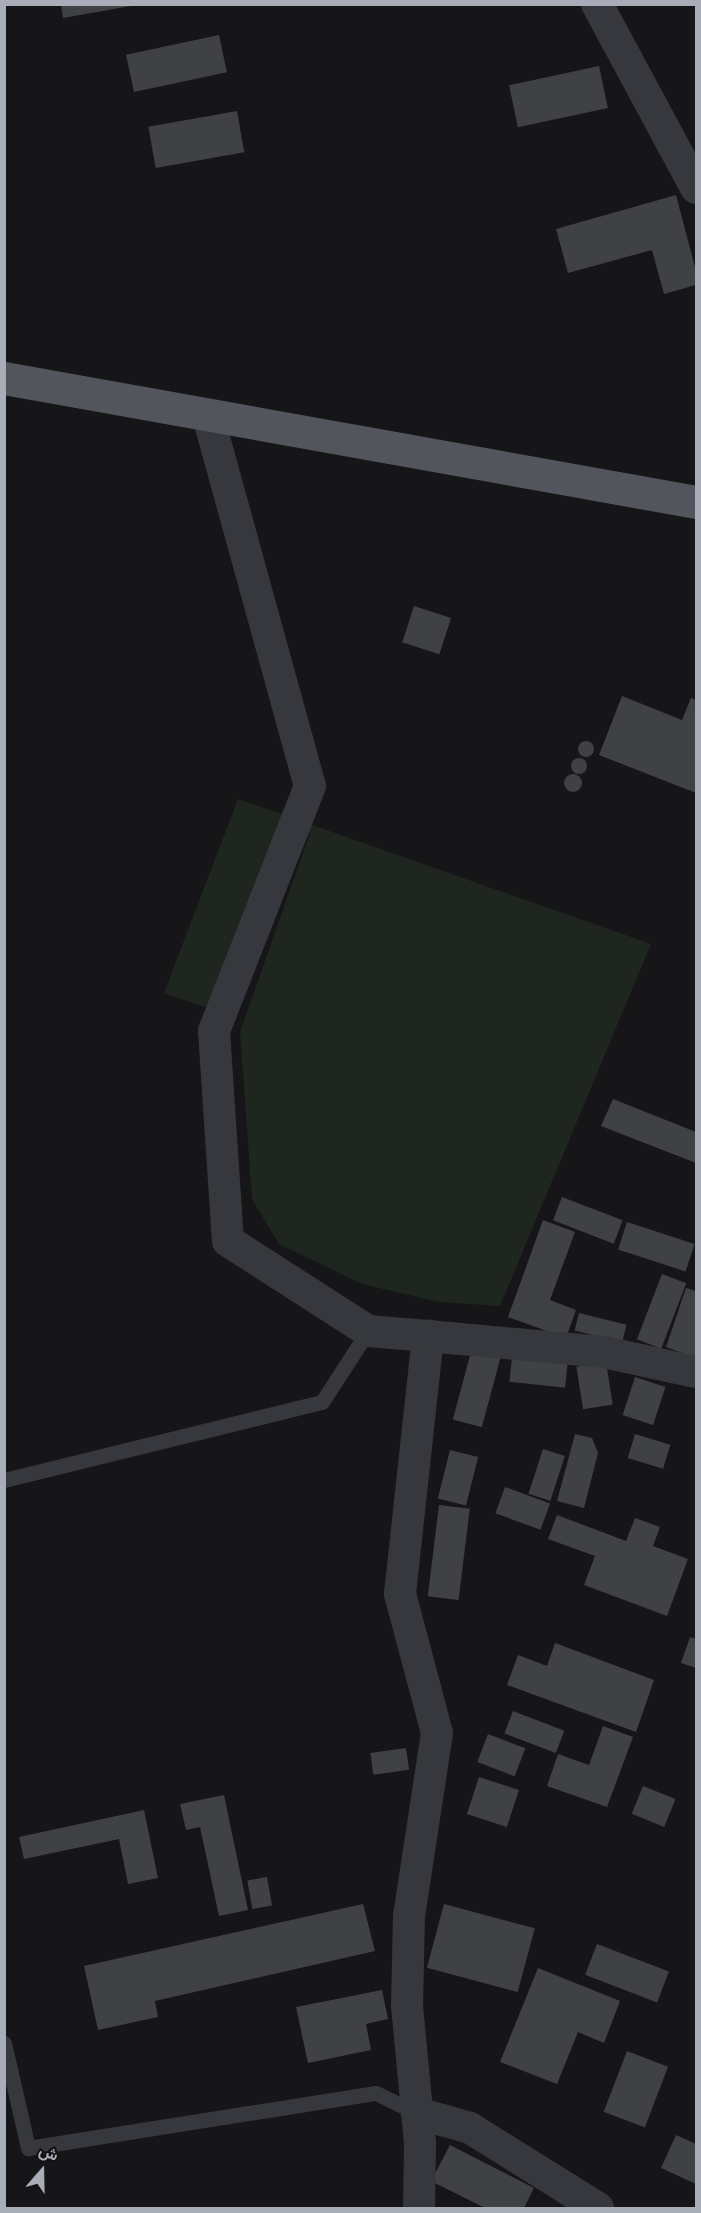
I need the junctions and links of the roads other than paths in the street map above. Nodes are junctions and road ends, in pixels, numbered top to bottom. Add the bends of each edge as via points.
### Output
1 (597, 4) edge
2 (696, 189) edge
3 (4, 378) edge
4 (208, 416) junction
5 (696, 502) edge
6 (368, 1331) junction
7 (428, 1336) junction
8 (696, 1372) edge
9 (4, 1480) edge
10 (4, 2043) edge
11 (417, 2113) junction
12 (419, 2208) edge
13 (598, 2208) edge

1 - 2 street
3 - 4 main road
4 - 5 main road
4 - 6 street via 310,786 214,1031 228,1241
6 - 7 street
6 - 9 lane via 322,1402
7 - 8 street via 604,1352
7 - 11 street via 400,1594 437,1733 409,1916 407,2004
10 - 11 lane via 28,2148 376,2093
11 - 12 street
11 - 13 street via 470,2128

